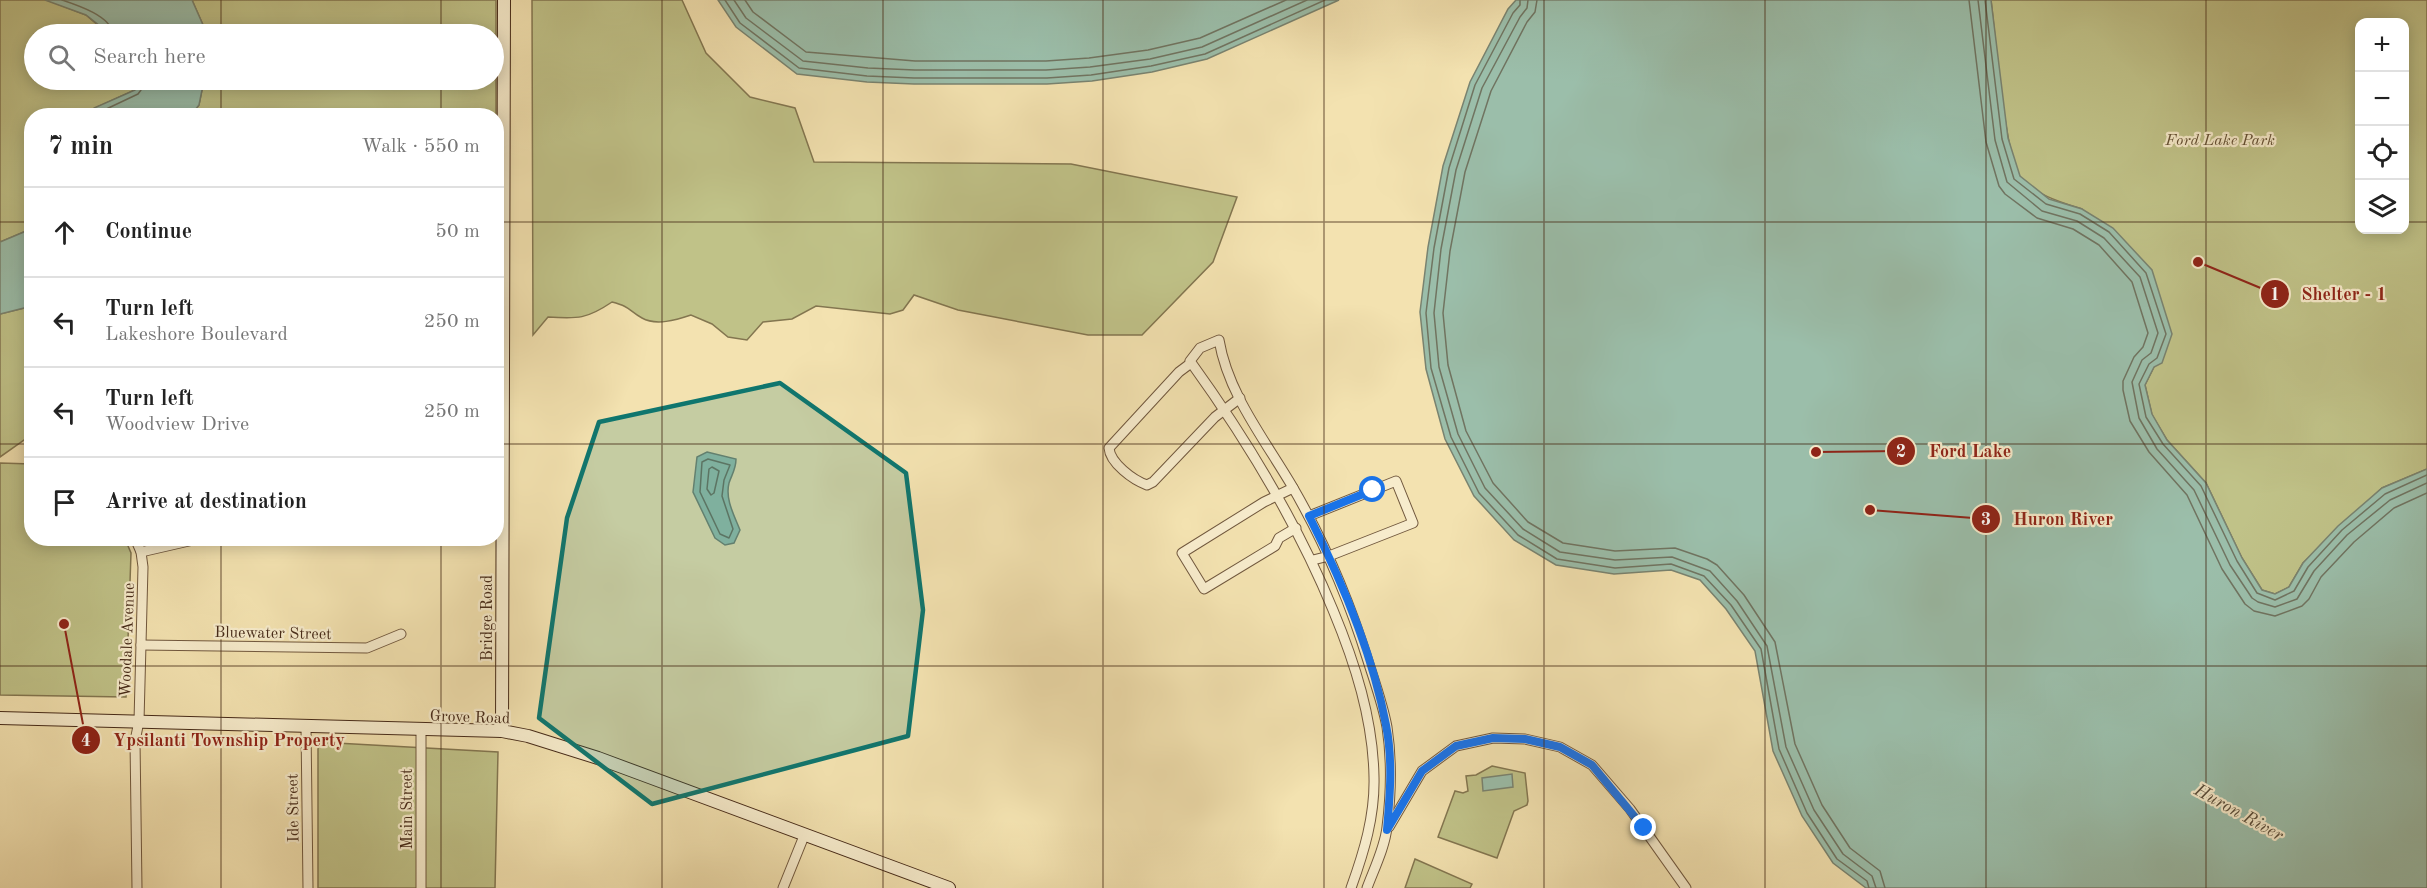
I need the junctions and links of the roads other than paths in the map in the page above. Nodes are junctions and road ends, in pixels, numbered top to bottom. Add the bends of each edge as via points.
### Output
1 (504, 0) edge
2 (504, 24) edge
3 (503, 90) edge
4 (503, 108) edge
5 (1191, 363) junction
6 (1240, 398) junction
7 (1225, 409) junction
8 (1293, 488) junction
9 (1278, 494) junction
10 (1309, 516) junction
11 (1296, 528) junction
12 (138, 546) edge
13 (167, 546) edge
14 (501, 546) edge
15 (141, 552) junction
16 (1329, 556) junction
17 (1313, 560) junction
18 (401, 634) dead end
19 (141, 645) junction
20 (1375, 682) junction
21 (1359, 686) junction
22 (0, 718) edge
23 (139, 721) junction
24 (306, 727) junction
25 (421, 730) junction
26 (502, 731) junction
27 (1391, 774) junction
28 (1374, 778) junction
29 (1387, 830) junction
30 (804, 836) junction
31 (1362, 857) junction
32 (1376, 861) junction
33 (137, 888) edge
34 (308, 888) edge
35 (421, 888) edge
36 (783, 888) edge
37 (949, 888) edge
38 (1351, 888) edge
39 (1367, 888) edge
40 (1686, 888) edge

1 - 2 main road, Bridge Road
3 - 4 main road, Bridge Road
5 - 6 street via 1200,348 1219,340 1222,362
5 - 7 street
5 - 7 street via 1112,442 1110,457 1137,482 1147,485
6 - 7 street
6 - 8 street
7 - 9 street
8 - 9 street
8 - 10 street
9 - 11 street
9 - 11 street via 1182,554 1204,589 1275,546 1279,538
10 - 16 street
10 - 16 street via 1396,481 1413,523
11 - 17 street
12 - 15 street, Woodale Avenue
13 - 15 street
14 - 26 main road, Bridge Road
15 - 19 street, Woodale Avenue
16 - 17 street
16 - 20 street
17 - 21 street
18 - 19 street, Bluewater Street via 367,648
19 - 23 street, Woodale Avenue
20 - 21 street
20 - 27 street via 1387,726
21 - 28 street via 1368,716
22 - 23 main road, Grove Road
23 - 24 main road, Grove Road
23 - 33 street, Woodale Avenue via 135,741
24 - 25 main road, Grove Road
24 - 34 street, Ide Street
25 - 26 main road, Grove Road
25 - 35 street, Main Street
26 - 30 main road, Grove Road via 598,758
27 - 28 street
27 - 29 street
28 - 31 street via 1372,814
29 - 32 street
29 - 40 street via 1422,771 1456,746 1493,738 1525,739 1560,747 1592,765 1630,809
30 - 36 street
30 - 37 main road, Grove Road
31 - 32 street
31 - 38 street
32 - 39 street

